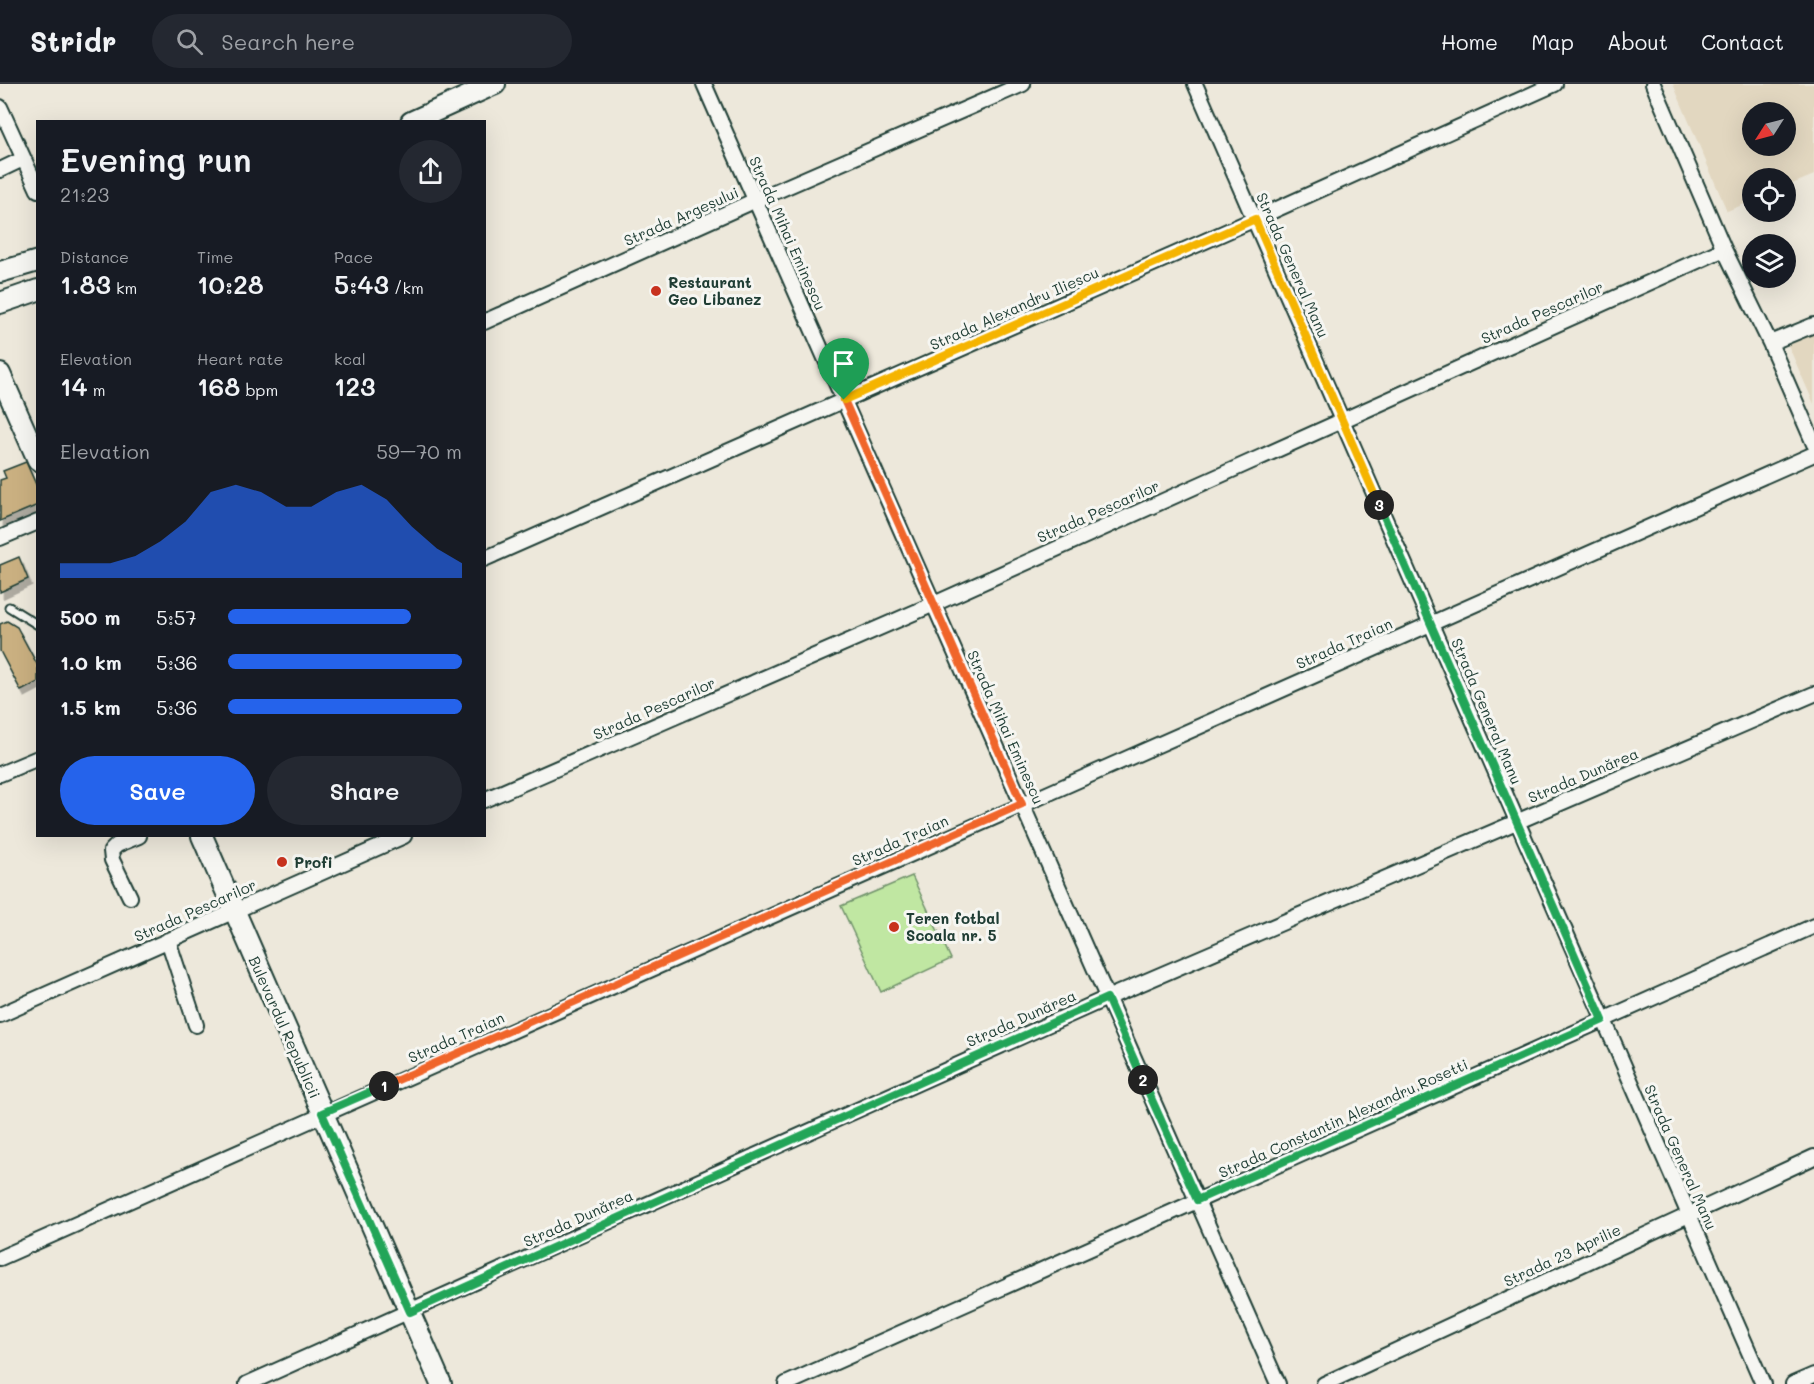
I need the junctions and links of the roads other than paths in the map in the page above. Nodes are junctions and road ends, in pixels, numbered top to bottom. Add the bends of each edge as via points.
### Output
1 (495, 84) edge
2 (704, 84) edge
3 (1023, 84) edge
4 (1195, 84) edge
5 (1555, 84) edge
6 (1653, 84) edge
7 (0, 107) edge
8 (415, 120) edge
9 (23, 159) junction
10 (0, 170) edge
11 (36, 186) edge
12 (756, 200) junction
13 (1255, 219) junction
14 (1724, 249) junction
15 (36, 262) edge
16 (0, 272) edge
17 (36, 291) edge
18 (0, 303) edge
19 (486, 321) edge
20 (1814, 325) edge
21 (1770, 343) junction
22 (0, 374) edge
23 (844, 400) junction
24 (1342, 420) junction
25 (1814, 444) edge
26 (1814, 454) edge
27 (36, 455) edge
28 (36, 523) edge
29 (0, 538) edge
30 (486, 559) edge
31 (934, 604) junction
32 (9, 607) dead end
33 (1431, 623) junction
34 (36, 624) edge
35 (1814, 694) edge
36 (36, 759) edge
37 (0, 774) edge
38 (486, 799) edge
39 (1022, 804) junction
40 (1517, 822) junction
41 (137, 837) edge
42 (201, 837) edge
43 (398, 837) edge
44 (381, 840) edge
45 (130, 897) dead end
46 (234, 911) junction
47 (1814, 926) edge
48 (168, 940) junction
49 (1107, 998) junction
50 (0, 1015) edge
51 (1603, 1020) junction
52 (196, 1025) dead end
53 (322, 1113) junction
54 (1814, 1156) edge
55 (1197, 1200) junction
56 (1688, 1214) junction
57 (0, 1257) edge
58 (410, 1312) junction
59 (1814, 1375) edge
60 (247, 1384) edge
61 (441, 1384) edge
62 (786, 1384) edge
63 (1278, 1384) edge
64 (1324, 1384) edge
65 (1763, 1384) edge
66 (1793, 1384) edge

1 - 8 street
2 - 12 street, Strada Mihai Eminescu
3 - 12 street, Strada Argeșului
4 - 13 street, Strada General Manu
5 - 13 street, Strada Alexandru Iliescu
6 - 14 street
7 - 9 street
9 - 10 street
9 - 11 street
12 - 19 street, Strada Argeșului
12 - 23 street, Strada Mihai Eminescu
13 - 23 street, Strada Alexandru Iliescu
13 - 24 street, Strada General Manu
14 - 21 street
14 - 24 street, Strada Pescarilor
15 - 16 street
17 - 18 street
20 - 21 street
21 - 25 street
22 - 27 street
23 - 30 street, Strada Alexandru Iliescu
23 - 31 street, Strada Mihai Eminescu
24 - 31 street, Strada Pescarilor
24 - 33 street, Strada General Manu
26 - 33 street, Strada Traian
28 - 29 street
31 - 38 street, Strada Pescarilor
31 - 39 street, Strada Mihai Eminescu
32 - 34 lane
33 - 39 street, Strada Traian
33 - 40 street, Strada General Manu
35 - 40 street, Strada Dunărea
36 - 37 street
39 - 49 street, Strada Mihai Eminescu
39 - 53 street, Strada Traian
40 - 49 street, Strada Dunărea
40 - 51 street, Strada General Manu
41 - 45 street via 111,851
42 - 46 street, Bulevardul Republicii
43 - 44 street, Strada Pescarilor
44 - 46 street, Strada Pescarilor
46 - 48 street, Strada Pescarilor
46 - 53 street, Bulevardul Republicii
47 - 51 street, Strada Constantin Alexandru Rosetti
48 - 50 street, Strada Pescarilor
48 - 52 street
49 - 55 street, Strada Mihai Eminescu
49 - 58 street, Strada Dunărea
51 - 55 street, Strada Constantin Alexandru Rosetti
51 - 56 street, Strada General Manu
53 - 57 street, Strada Traian
53 - 58 street, Bulevardul Republicii
54 - 56 street, Strada 23 Aprilie
55 - 62 street, Strada Constantin Alexandru Rosetti
55 - 63 street, Strada Mihai Eminescu
56 - 64 street, Strada 23 Aprilie
56 - 65 street, Strada General Manu
58 - 60 street, Strada Dunărea
58 - 61 street, Bulevardul Republicii
59 - 66 street

